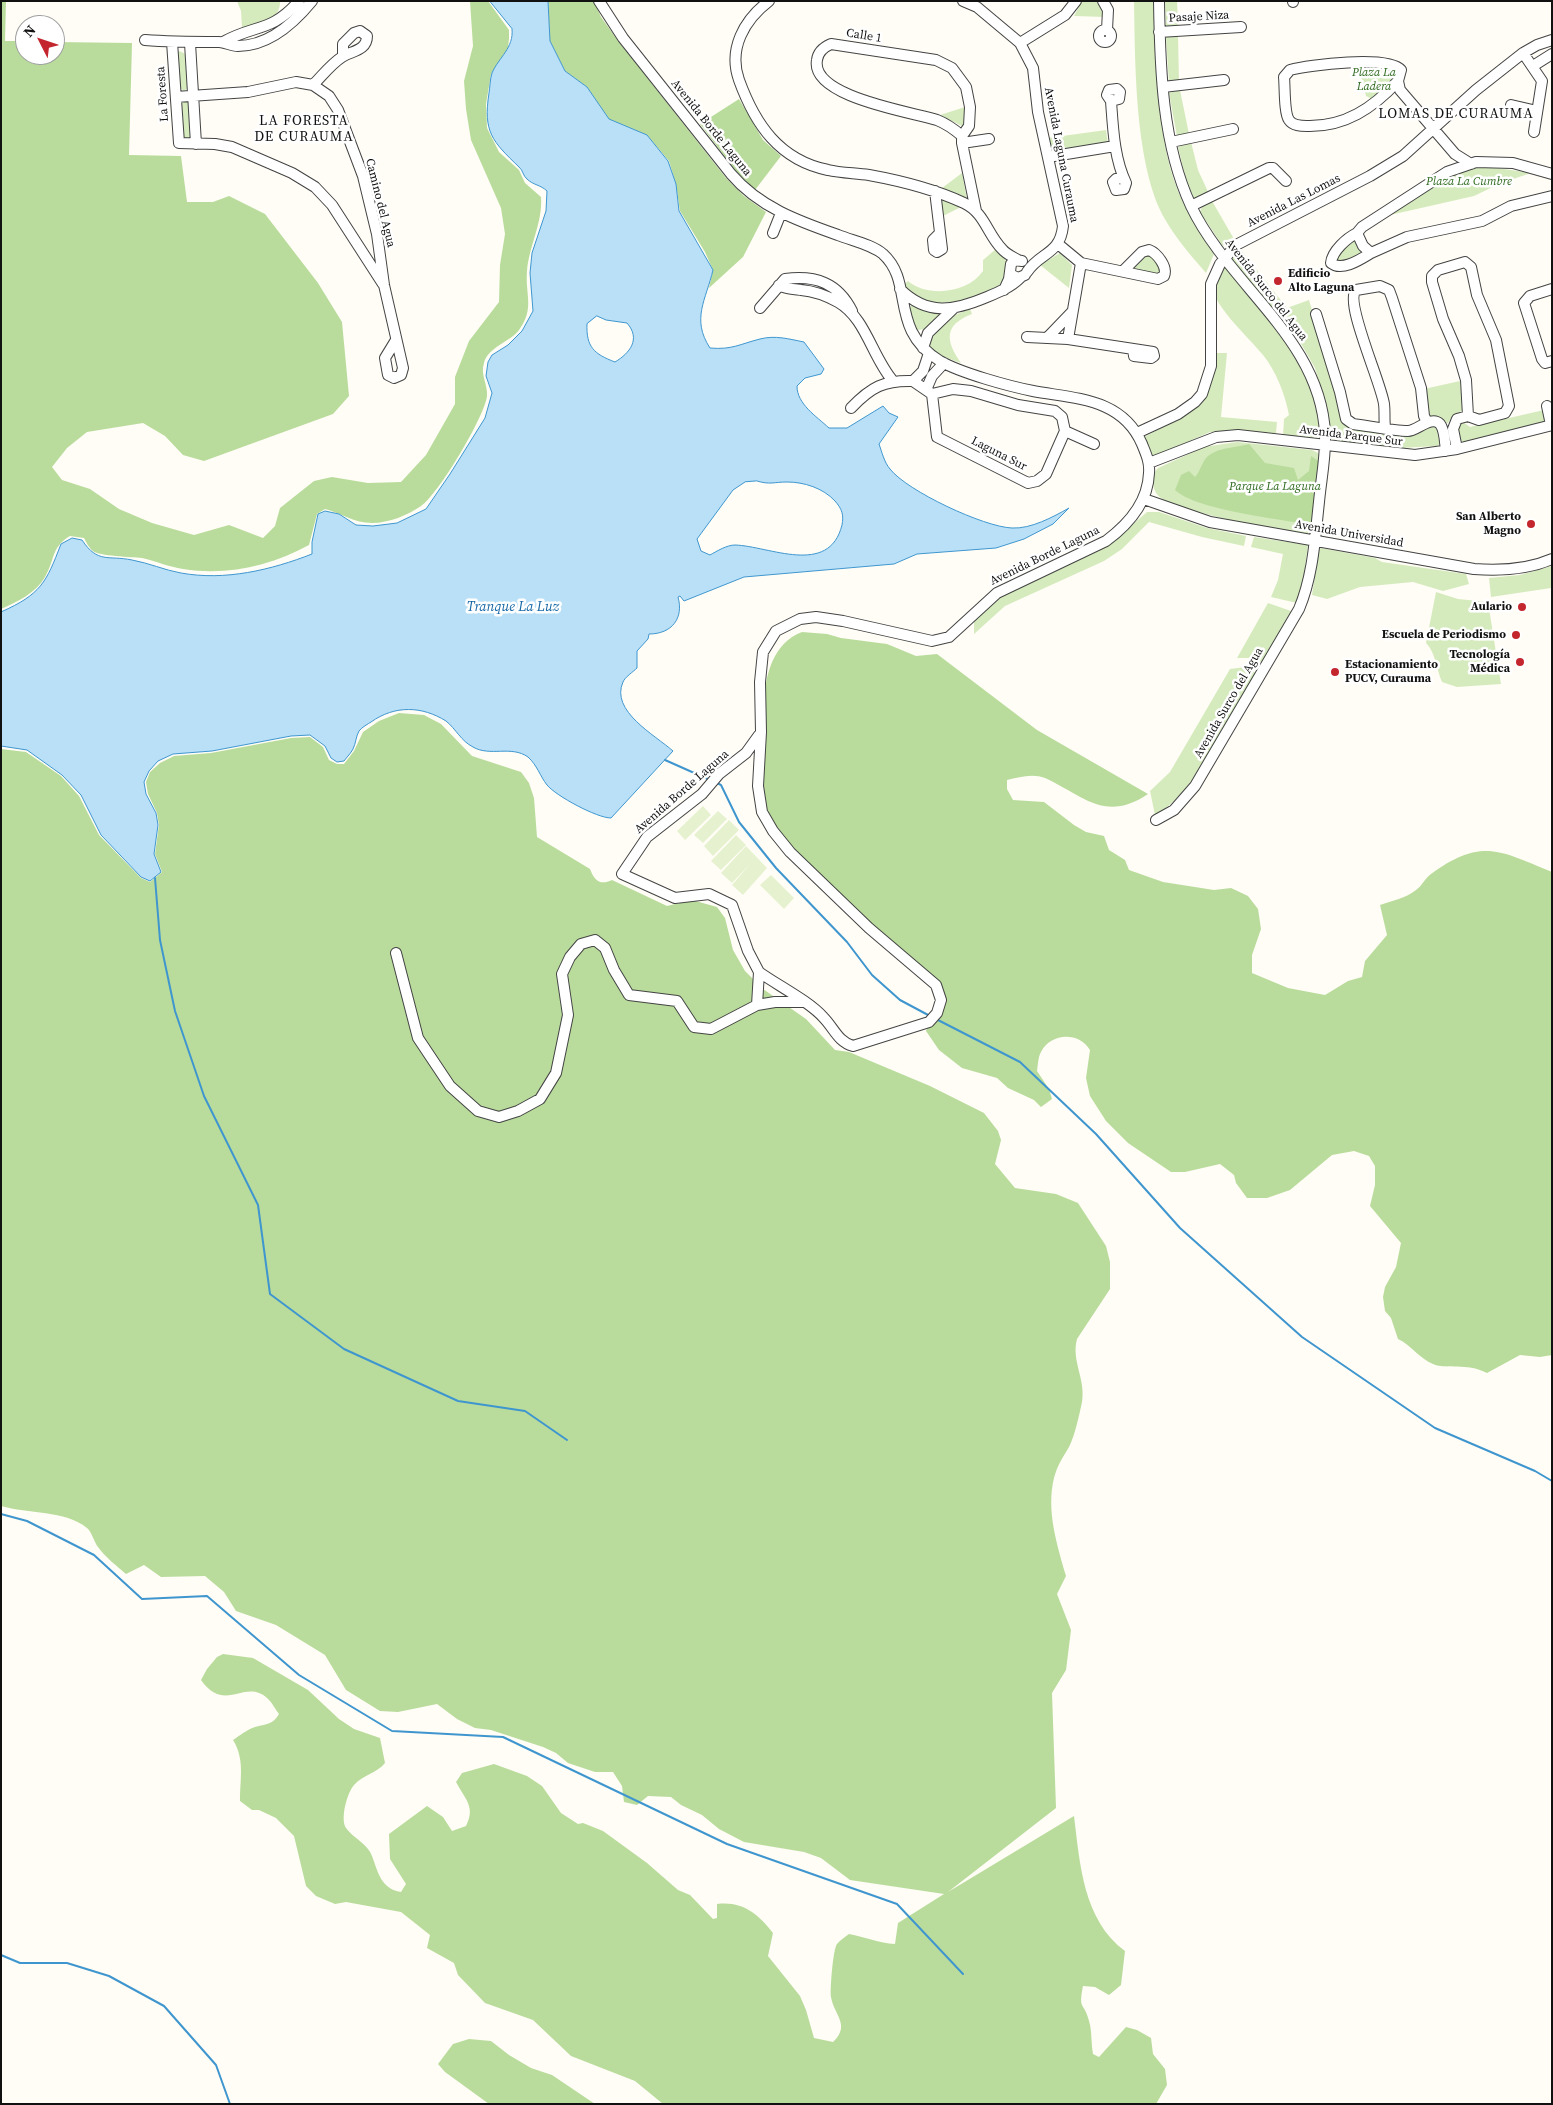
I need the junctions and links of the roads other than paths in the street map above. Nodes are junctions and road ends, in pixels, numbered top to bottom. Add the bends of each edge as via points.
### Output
1 (299, 1) edge
2 (312, 1) edge
3 (599, 1) edge
4 (769, 1) edge
5 (963, 1) edge
6 (1076, 1) edge
7 (1103, 1) edge
8 (1158, 1) edge
9 (1241, 28) dead end
10 (1107, 30) dead end
11 (1159, 32) junction
12 (145, 40) dead end
13 (1552, 40) edge
14 (172, 42) junction
15 (223, 42) junction
16 (190, 43) junction
17 (1020, 43) junction
18 (1525, 51) junction
19 (1552, 54) edge
20 (343, 56) dead end
21 (1536, 64) junction
22 (1224, 80) dead end
23 (1398, 81) junction
24 (313, 85) junction
25 (1162, 87) junction
26 (1389, 91) junction
27 (193, 96) junction
28 (176, 97) junction
29 (1111, 101) dead end
30 (1410, 106) junction
31 (1512, 106) dead end
32 (1537, 111) junction
33 (1233, 129) dead end
34 (1430, 130) junction
35 (1534, 132) dead end
36 (989, 139) dead end
37 (962, 140) junction
38 (1172, 142) junction
39 (196, 144) junction
40 (1442, 144) junction
41 (1115, 146) junction
42 (1048, 157) junction
43 (1470, 164) junction
44 (1450, 170) junction
45 (1552, 174) edge
46 (1122, 178) dead end
47 (1286, 181) dead end
48 (935, 191) junction
49 (1552, 196) edge
50 (1191, 206) junction
51 (976, 211) junction
52 (781, 213) junction
53 (773, 233) dead end
54 (940, 233) dead end
55 (1357, 233) junction
56 (1058, 244) junction
57 (1050, 253) junction
58 (1371, 253) junction
59 (1224, 258) junction
60 (1081, 263) junction
61 (1015, 265) junction
62 (1123, 271) dead end
63 (1024, 275) junction
64 (384, 285) junction
65 (900, 289) junction
66 (1552, 289) edge
67 (1003, 290) junction
68 (916, 302) junction
69 (903, 306) junction
70 (760, 308) dead end
71 (953, 309) junction
72 (1072, 312) junction
73 (1316, 314) dead end
74 (910, 331) junction
75 (928, 333) junction
76 (1027, 337) dead end
77 (1047, 338) junction
78 (1068, 339) junction
79 (396, 340) dead end
80 (1133, 349) dead end
81 (926, 351) junction
82 (1552, 361) edge
83 (944, 363) junction
84 (893, 380) junction
85 (913, 381) junction
86 (929, 392) junction
87 (1547, 406) edge
88 (851, 408) dead end
89 (1468, 416) junction
90 (1427, 422) junction
91 (1551, 425) edge
92 (1385, 427) junction
93 (1065, 431) junction
94 (1138, 433) junction
95 (1094, 444) dead end
96 (1325, 445) junction
97 (1451, 450) junction
98 (1149, 463) junction
99 (1148, 484) junction
100 (1144, 499) junction
101 (1160, 506) junction
102 (1134, 514) junction
103 (1314, 540) junction
104 (1552, 559) edge
105 (761, 732) junction
106 (1156, 820) dead end
107 (396, 952) dead end
108 (759, 972) junction
109 (802, 1002) junction
110 (757, 1005) junction

1 - 15 street via 277,22
2 - 15 street via 296,20 272,36 236,46
3 - 52 street, Avenida Borde Laguna via 623,38 731,174 756,198
4 - 48 street via 746,25 737,44 734,62 753,113 769,137 789,155 827,170
5 - 17 street, Avenida Laguna Curauma via 977,7
6 - 17 street via 1065,15
7 - 10 street via 1108,10
8 - 11 street, Avenida Surco del Agua
9 - 11 street, Pasaje Niza
11 - 25 street, Avenida Surco del Agua
12 - 14 street
13 - 18 street, Avenida Las Lomas
14 - 16 street
14 - 28 street, La Foresta
15 - 16 street
16 - 27 street
17 - 42 street, Avenida Laguna Curauma via 1033,68
18 - 21 street
18 - 34 street, Avenida Las Lomas
19 - 21 street
20 - 24 street
21 - 32 street via 1542,81
22 - 25 street
23 - 26 street
23 - 26 street via 1402,74 1397,66 1374,61 1295,69 1284,78 1288,116 1294,124 1301,126 1318,127 1342,122 1361,113
23 - 30 street
24 - 27 street via 296,82 248,92
24 - 64 street, Camino del Agua via 334,103 363,176 377,234
25 - 38 street, Avenida Surco del Agua
26 - 30 street
27 - 28 street
27 - 39 street
28 - 39 street, La Foresta via 178,144
29 - 41 street
30 - 34 street
31 - 32 street
32 - 35 street
33 - 38 street
34 - 40 street
34 - 59 street, Avenida Las Lomas via 1403,156 1256,233 1236,245
36 - 37 street
37 - 37 street, Calle 1 via 969,126 970,107 966,86 948,65 929,58 831,44 819,54 816,67 819,75 837,89 855,98 940,121 953,128
37 - 51 street
38 - 50 street, Avenida Surco del Agua via 1182,185
39 - 64 street via 232,147 292,173 315,187 332,205
40 - 43 street
40 - 44 street via 1450,159
41 - 42 street
41 - 46 street
42 - 56 street, Avenida Laguna Curauma via 1063,221
43 - 44 street
43 - 45 street via 1513,163
44 - 55 street
47 - 50 street via 1269,168
48 - 51 street
48 - 54 street
49 - 58 street via 1511,206 1482,221 1407,237
50 - 59 street, Avenida Surco del Agua
51 - 61 street
52 - 53 street
52 - 65 street, Avenida Borde Laguna via 877,250 894,269
55 - 58 street via 1363,246
55 - 58 street via 1348,237 1331,263 1340,266
56 - 57 street
56 - 60 street
57 - 61 street
57 - 63 street via 1032,264
59 - 94 street, Avenida Las Lomas via 1211,284 1211,366 1202,394 1178,414
59 - 96 street, Avenida Surco del Agua via 1297,348 1307,366 1323,417
60 - 62 street
60 - 72 street
61 - 63 street via 1027,266
61 - 63 street via 1015,278
61 - 67 street
63 - 67 street
64 - 79 street, Camino del Agua
65 - 68 street
65 - 69 street, Avenida Borde Laguna
66 - 82 street via 1530,296 1524,303 1542,359 1545,363
67 - 71 street
68 - 69 street
68 - 71 street
69 - 74 street, Avenida Borde Laguna
70 - 84 street via 778,286 786,290 814,292 836,302 853,312 884,370
71 - 75 street
72 - 77 street
72 - 78 street
73 - 92 street via 1346,419 1353,424
74 - 75 street
74 - 81 street, Avenida Borde Laguna
75 - 81 street
76 - 77 street
77 - 78 street
78 - 80 street
81 - 83 street, Avenida Borde Laguna
81 - 85 street via 923,371
83 - 86 street via 932,376
83 - 94 street, Avenida Borde Laguna via 1031,391 1098,402 1119,414
84 - 85 street
84 - 88 street via 864,394
85 - 86 street
86 - 93 street via 971,391 1018,405 1055,411 1062,417
86 - 93 street, Laguna Sur via 937,437 1028,483 1046,474
87 - 91 street
89 - 89 street via 1479,420 1505,413 1509,402 1496,340 1477,295 1471,267 1465,262 1438,270 1432,276 1432,282 1466,380
89 - 97 street via 1454,423
90 - 92 street via 1408,431
90 - 92 street via 1421,388 1392,298 1389,290 1380,286 1356,290 1352,299 1384,404
90 - 97 street via 1440,425
91 - 97 street, Avenida Parque Sur
93 - 95 street
94 - 98 street, Avenida Borde Laguna
96 - 97 street, Avenida Parque Sur via 1415,455
96 - 98 street, Avenida Parque Sur via 1238,435 1216,437
96 - 103 street, Avenida Surco del Agua
98 - 99 street, Avenida Borde Laguna
99 - 100 street, Avenida Borde Laguna
99 - 101 street
100 - 101 street, Avenida Universidad
100 - 102 street, Avenida Borde Laguna
101 - 102 street via 1149,506
101 - 103 street, Avenida Universidad via 1210,522
102 - 105 street, Avenida Borde Laguna via 1106,540 997,593 950,637 932,641 816,618 788,623 768,640 760,661
103 - 104 street, Avenida Universidad via 1486,570 1520,569
103 - 106 street, Avenida Surco del Agua via 1306,592 1299,609 1195,786 1174,810
105 - 108 street, Avenida Borde Laguna via 746,753 719,774 702,794 647,837 622,874 675,898 708,894 732,905
105 - 109 street, Avenida Borde Laguna via 758,798 773,831 790,852 869,928 936,985 941,1000 929,1022 853,1046 843,1044 823,1017
107 - 110 street via 418,1038 450,1086 478,1111 499,1117 540,1099 556,1073 568,1015 562,974 581,944 594,940 605,948 629,995 677,1002 694,1027 711,1029
108 - 109 street, Avenida Borde Laguna
108 - 110 street
109 - 110 street

